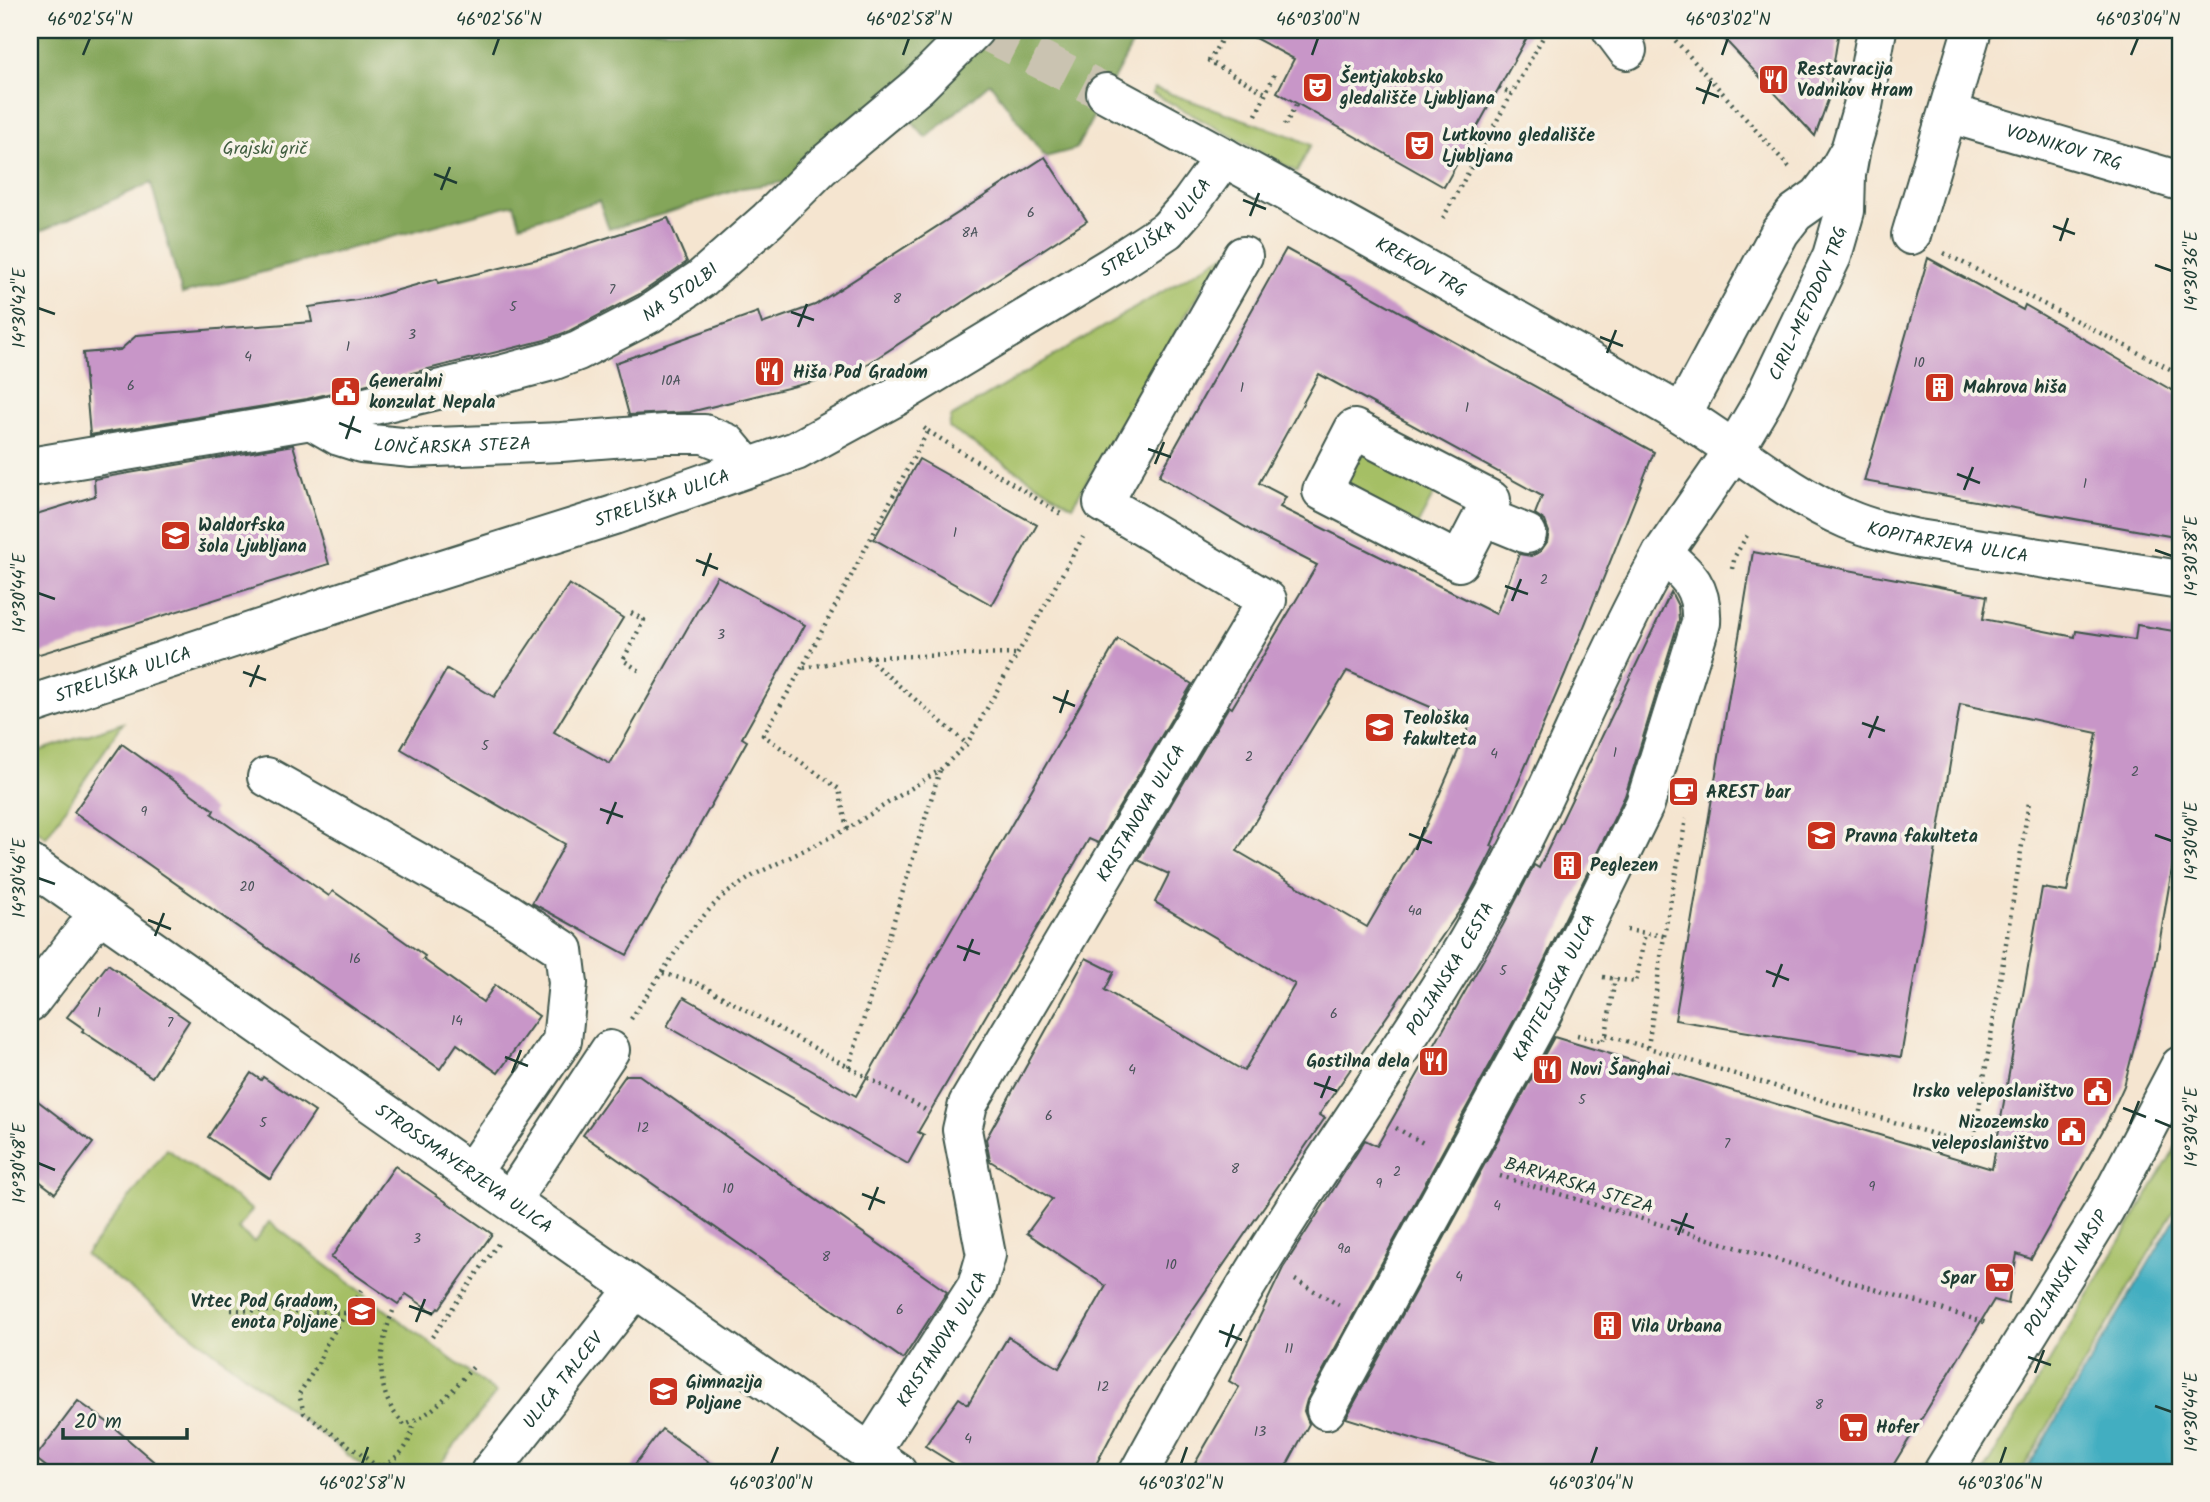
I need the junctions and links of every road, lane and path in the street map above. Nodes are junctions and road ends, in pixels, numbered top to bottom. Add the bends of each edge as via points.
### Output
1 (974, 30) edge
2 (1209, 30) edge
3 (1547, 30) edge
4 (1666, 30) edge
5 (1877, 30) edge
6 (1972, 30) edge
7 (1275, 73) dead end
8 (1499, 88) dead end
9 (1106, 93) tunnel mouth
10 (1265, 93) junction
11 (1511, 94) junction
12 (1297, 103) dead end
13 (1948, 113) junction
14 (1256, 115) dead end
15 (1285, 125) dead end
16 (1851, 147) junction
17 (1224, 157) junction
18 (1792, 171) dead end
19 (2180, 181) edge
20 (1443, 218) dead end
21 (1911, 235) joint
22 (1243, 256) dead end
23 (2180, 374) edge
24 (897, 396) junction
25 (1682, 414) junction
26 (311, 420) junction
27 (928, 431) junction
28 (1734, 450) junction
29 (30, 467) edge
30 (747, 467) junction
31 (1041, 503) dead end
32 (1103, 503) junction
33 (1483, 516) dead end
34 (1527, 534) dead end
35 (1662, 554) junction
36 (2180, 580) edge
37 (631, 613) dead end
38 (1017, 653) junction
39 (866, 657) junction
40 (803, 668) junction
41 (640, 671) dead end
42 (30, 705) edge
43 (967, 744) junction
44 (940, 770) junction
45 (267, 778) dead end
46 (2029, 802) dead end
47 (847, 829) junction
48 (30, 864) edge
49 (99, 913) junction
50 (1622, 929) dead end
51 (1644, 933) junction
52 (663, 973) junction
53 (1595, 975) dead end
54 (1615, 978) junction
55 (30, 1002) edge
56 (1648, 1047) junction
57 (610, 1051) joint
58 (550, 1059) junction
59 (2180, 1066) edge
60 (849, 1067) junction
61 (586, 1085) junction
62 (1361, 1108) junction
63 (962, 1130) junction
64 (1461, 1164) junction
65 (471, 1173) junction
66 (516, 1204) junction
67 (635, 1289) junction
68 (361, 1290) dead end
69 (231, 1310) dead end
70 (393, 1311) dead end
71 (346, 1313) junction
72 (1987, 1324) dead end
73 (432, 1337) dead end
74 (474, 1366) dead end
75 (1326, 1410) dead end
76 (414, 1422) junction
77 (884, 1463) edge
78 (490, 1472) edge
79 (1139, 1472) edge
80 (1943, 1472) edge

1 - 26 street, NA STOLBI via 918,86 820,168 718,264 649,314 552,361
2 - 10 path via 1223,37 1209,61
3 - 11 path
4 - 18 path
5 - 16 street, CIRIL-METODOV TRG
6 - 13 street
7 - 10 path
8 - 11 path
9 - 17 street, KREKOV TRG
10 - 14 path
11 - 20 path
12 - 15 path
13 - 19 street, VODNIKOV TRG
13 - 21 street
16 - 25 street, CIRIL-METODOV TRG via 1819,196 1780,232
16 - 28 street, CIRIL-METODOV TRG via 1845,211 1832,256 1763,401
17 - 24 street, STRELIŠKA ULICA via 1167,230
17 - 25 street, KREKOV TRG
21 - 23 path
22 - 32 street
24 - 27 path via 911,420
24 - 30 street, STRELIŠKA ULICA via 796,451
25 - 28 street, KREKOV TRG
26 - 29 street
26 - 30 street, LONČARSKA STEZA via 361,443 412,448 704,434 727,443
27 - 31 path
27 - 40 path
28 - 35 street, POLJANSKA CESTA
28 - 36 street, KOPITARJEVA ULICA via 1806,498 1885,532
30 - 42 street, STRELIŠKA ULICA via 614,515
32 - 38 path
32 - 63 street, KRISTANOVA ULICA via 1267,600 968,1104
33 - 34 street
35 - 62 street, POLJANSKA CESTA via 1481,918
35 - 64 street, KAPITELJSKA ULICA via 1689,578 1702,605 1701,624 1645,804 1542,1014
37 - 41 path via 644,620 623,660
38 - 39 path
38 - 43 path
39 - 40 path
39 - 43 path
40 - 47 path via 763,735 839,789
43 - 44 path
44 - 47 path
44 - 60 path
45 - 58 street via 508,913 564,950 568,983 562,1041
46 - 56 path via 1973,1146
47 - 52 path via 754,875 721,897 688,933
48 - 49 street, STROSSMAYERJEVA ULICA
49 - 55 street
49 - 65 street, STROSSMAYERJEVA ULICA
50 - 51 path
51 - 54 path via 1636,982
51 - 56 path via 1664,936
52 - 57 path
52 - 60 path via 699,984
53 - 54 path
54 - 56 path via 1606,1035
57 - 61 street
58 - 61 street
58 - 65 street
59 - 80 street, POLJANSKI NASIP via 2105,1209
60 - 63 path
61 - 66 street
62 - 64 path, BARVARSKA STEZA
62 - 79 street, POLJANSKA CESTA via 1250,1278
63 - 77 street, KRISTANOVA ULICA via 986,1255 977,1286
64 - 72 path, BARVARSKA STEZA
64 - 75 street, KAPITELJSKA ULICA
65 - 66 street, STROSSMAYERJEVA ULICA
66 - 67 street, STROSSMAYERJEVA ULICA
66 - 73 path
67 - 77 street, STROSSMAYERJEVA ULICA
67 - 78 street, ULICA TALCEV
68 - 71 path
69 - 71 path
70 - 76 path via 384,1334 383,1381 391,1407 404,1425
71 - 76 path via 299,1394 304,1413 382,1467 401,1455
74 - 76 path via 441,1402

